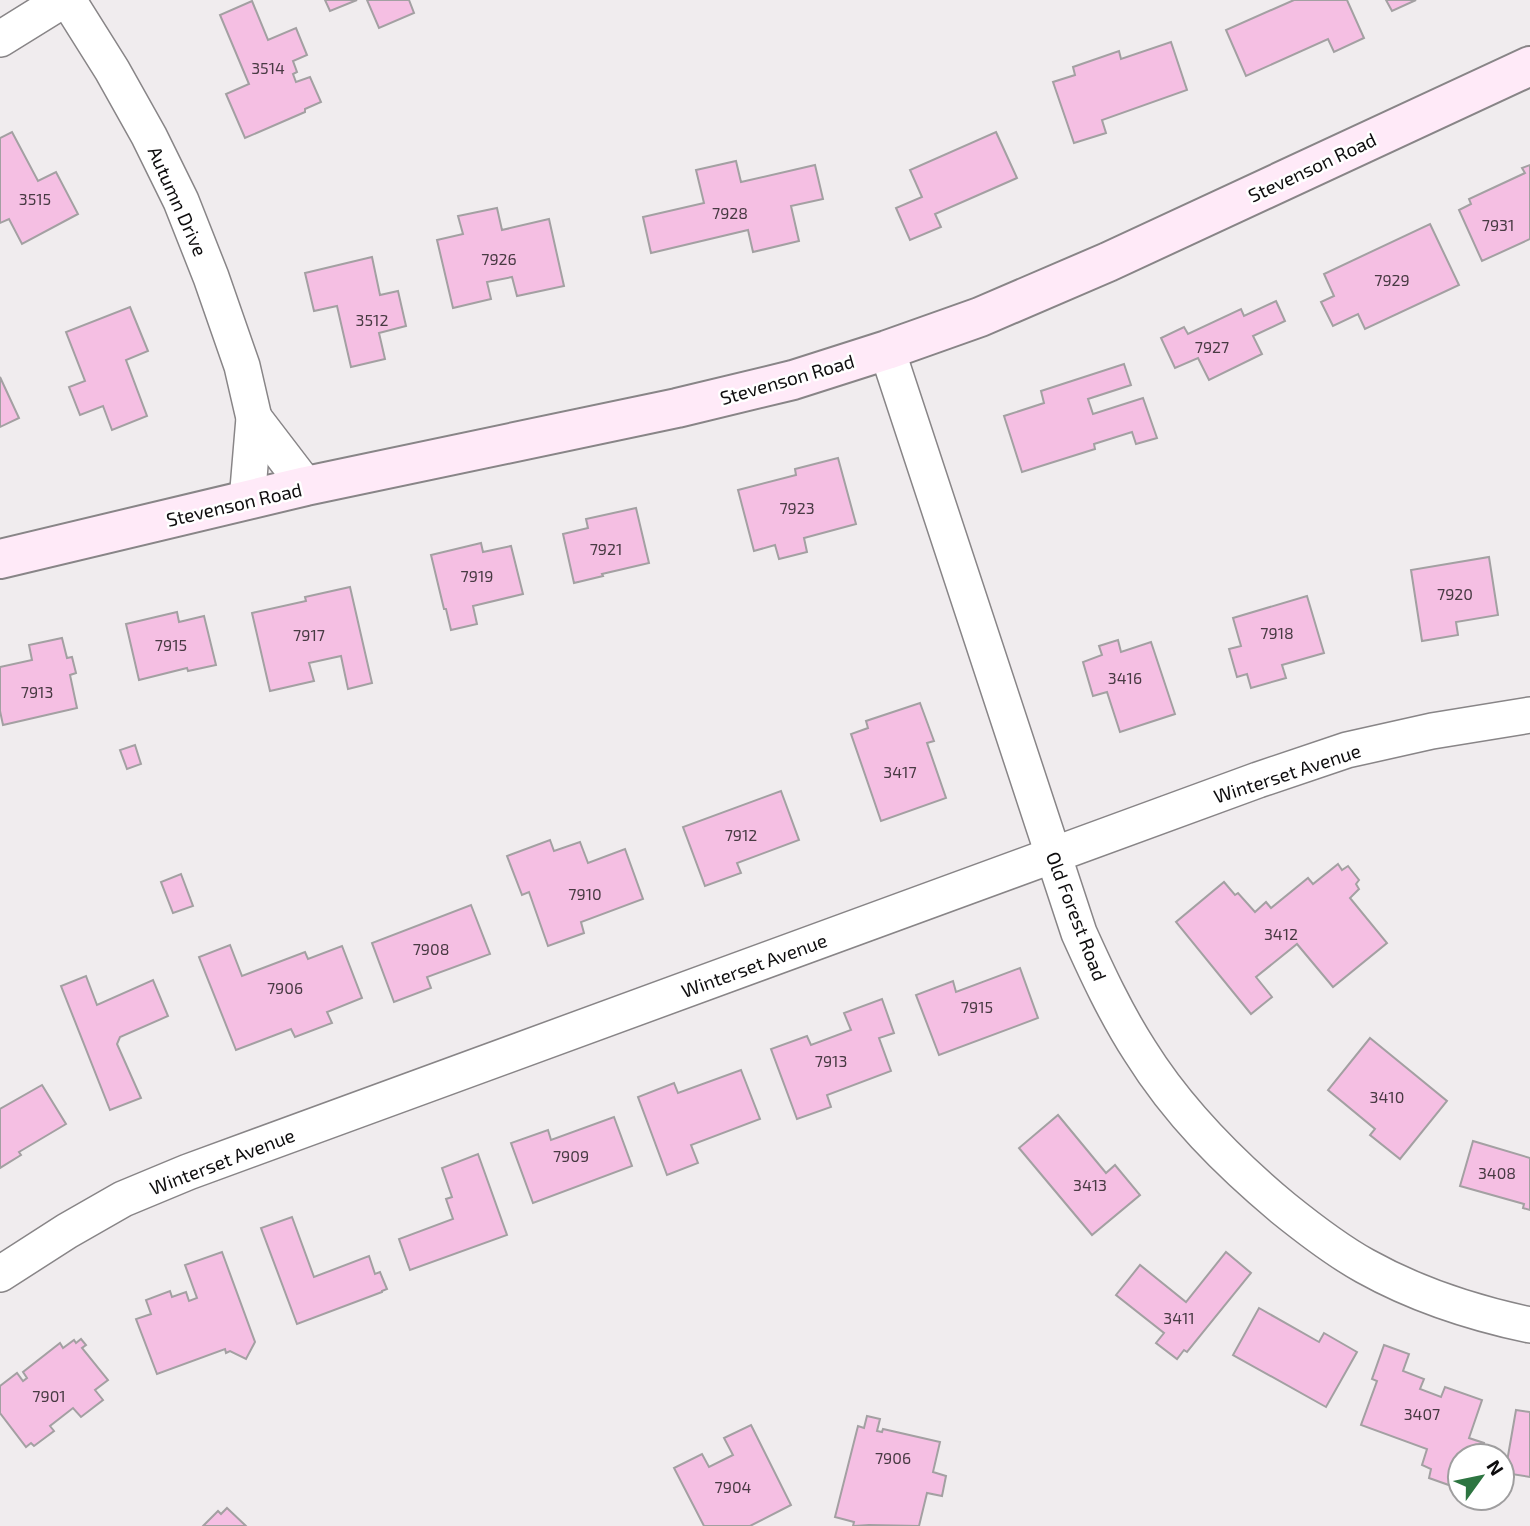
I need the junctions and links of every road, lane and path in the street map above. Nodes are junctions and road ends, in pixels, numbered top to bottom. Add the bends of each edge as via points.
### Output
1 (63, 0) edge
2 (68, 0) edge
3 (0, 38) edge
4 (1530, 66) edge
5 (887, 350) junction
6 (254, 418) junction
7 (306, 486) junction
8 (247, 501) junction
9 (0, 559) edge
10 (1530, 715) edge
11 (1053, 855) junction
12 (0, 1274) edge
13 (1530, 1325) edge

1 - 3 street
2 - 6 street, Autumn Drive via 149,136 181,201 242,366
4 - 5 main road, Stevenson Road via 1108,262 980,317
5 - 7 main road, Stevenson Road via 793,380 677,408
5 - 11 street, Old Forest Road
6 - 7 street, Autumn Drive
6 - 8 street, Autumn Drive
7 - 8 main road, Stevenson Road
8 - 9 main road, Stevenson Road
10 - 11 street, Winterset Avenue via 1348,750
11 - 12 street, Winterset Avenue via 177,1177 123,1199
11 - 13 street, Old Forest Road via 1079,933 1105,991 1139,1051 1213,1146 1308,1229 1364,1266 1470,1311

